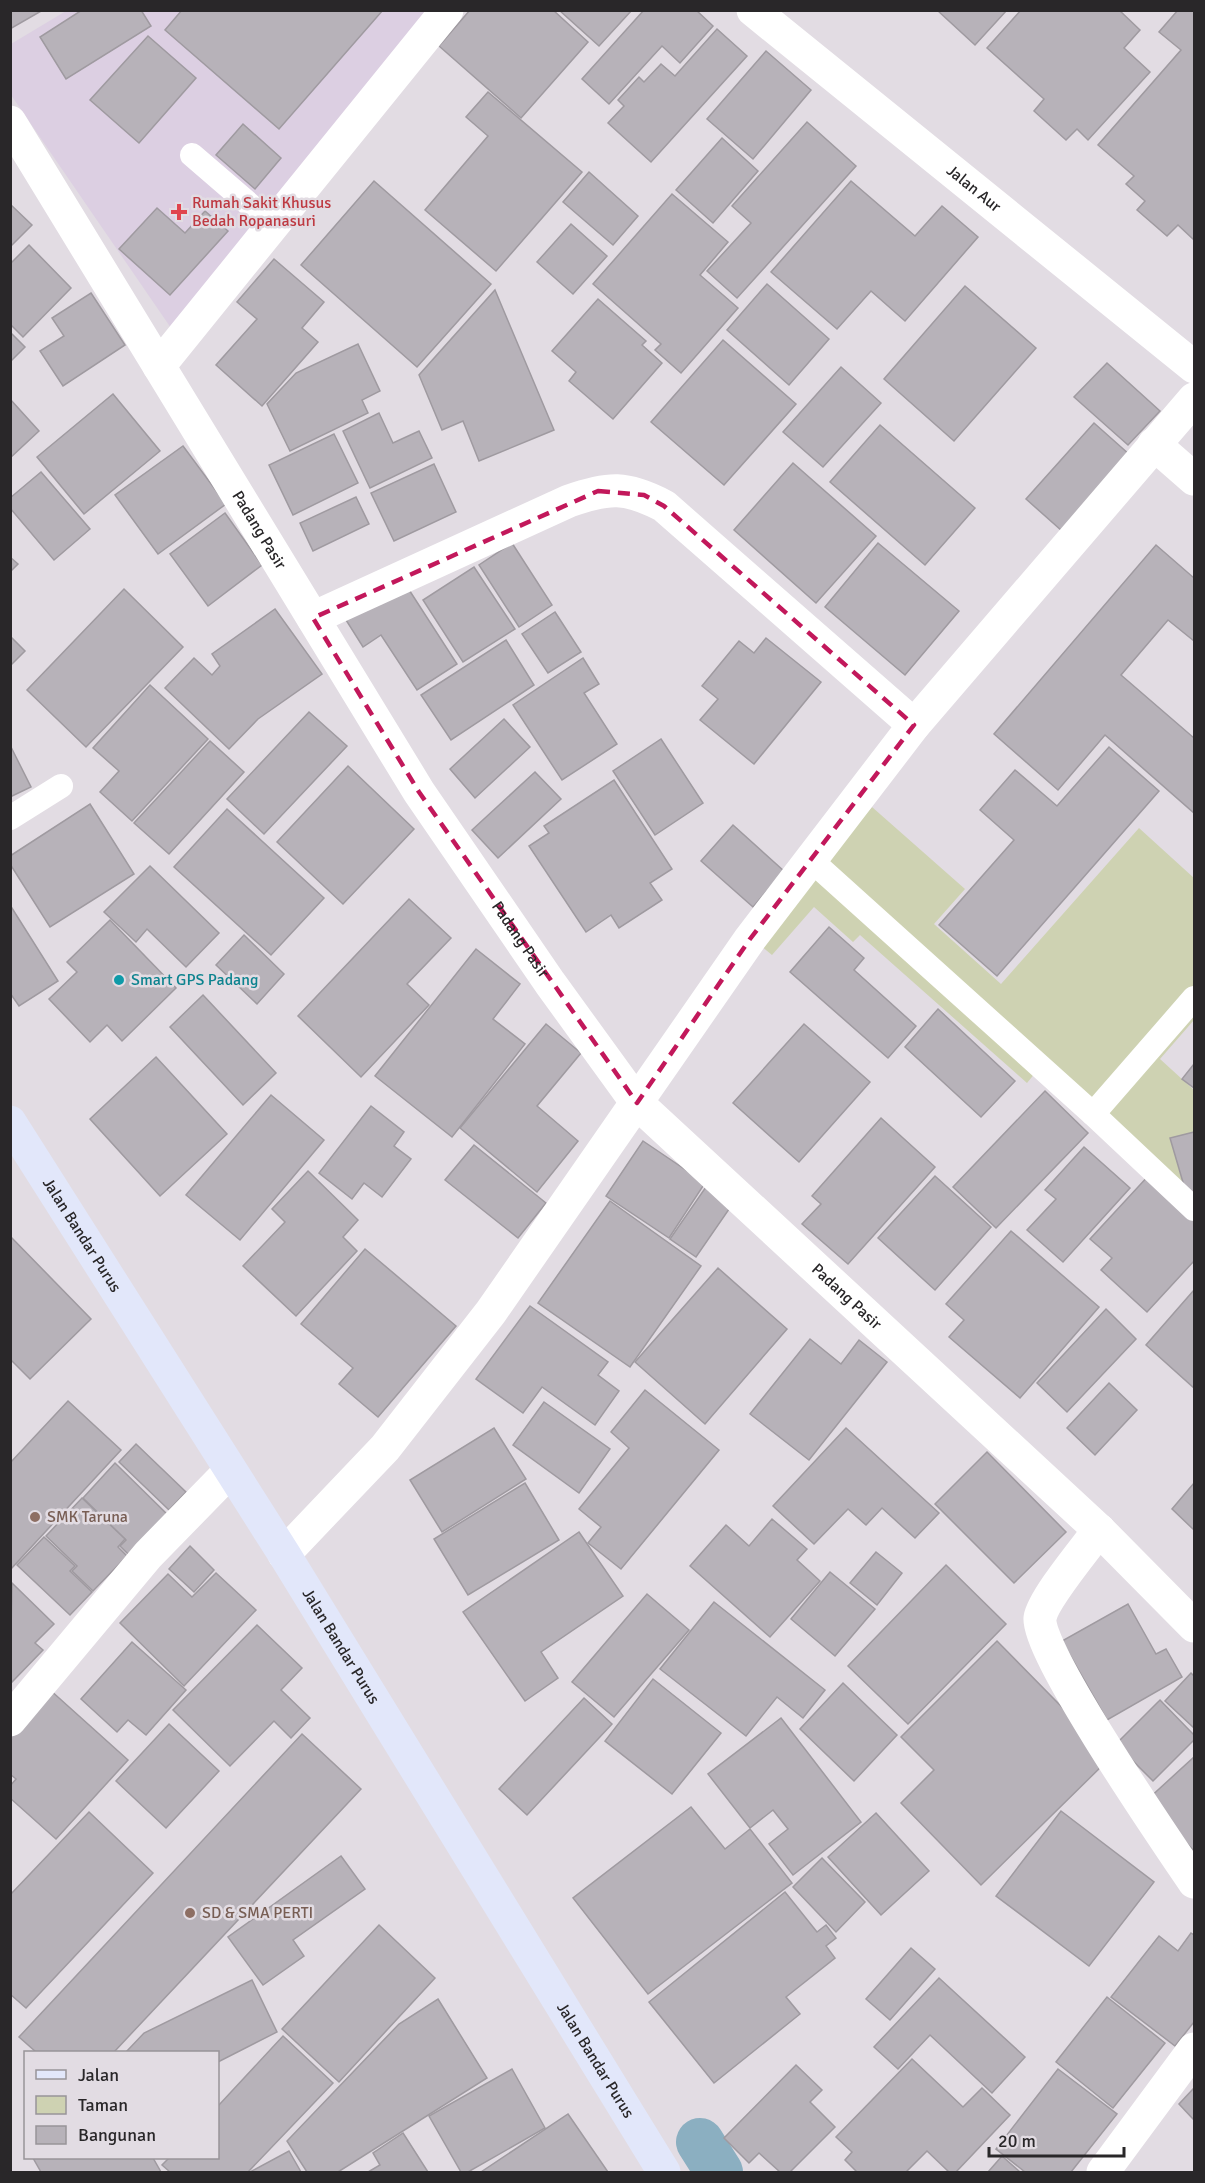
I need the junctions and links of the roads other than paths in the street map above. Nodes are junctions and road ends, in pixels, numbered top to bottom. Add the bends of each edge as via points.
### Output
1 (447, 10) edge
2 (753, 10) edge
3 (10, 123) edge
4 (192, 155) dead end
5 (272, 224) junction
6 (159, 366) junction
7 (1194, 368) edge
8 (1194, 399) edge
9 (1154, 444) junction
10 (1194, 479) edge
11 (313, 618) junction
12 (914, 725) junction
13 (61, 786) dead end
14 (10, 819) edge
15 (812, 861) junction
16 (1194, 998) edge
17 (637, 1103) junction
18 (1093, 1114) junction
19 (10, 1122) edge
20 (1194, 1209) edge
21 (230, 1471) junction
22 (1099, 1530) junction
23 (284, 1554) junction
24 (1194, 1626) edge
25 (10, 1720) edge
26 (1194, 1882) edge
27 (1194, 2049) edge
28 (664, 2172) edge
29 (1103, 2172) edge

1 - 5 street
2 - 7 street, Jalan Aur
3 - 6 street, Padang Pasir
4 - 5 lane
5 - 6 street
6 - 11 street, Padang Pasir
8 - 9 street
9 - 10 street
9 - 12 street
11 - 12 street via 569,501 598,491 621,490 644,495 664,506
11 - 17 street, Padang Pasir via 418,792
12 - 15 street
13 - 14 lane
15 - 17 street via 750,939
15 - 18 lane
16 - 18 lane
17 - 22 street, Padang Pasir
17 - 23 street via 441,1377 365,1470
18 - 20 lane
19 - 21 street, Jalan Bandar Purus
21 - 23 street, Jalan Bandar Purus
21 - 25 street via 148,1555
22 - 24 street, Padang Pasir
22 - 26 street via 1047,1602 1040,1619 1043,1637 1093,1728
23 - 28 street, Jalan Bandar Purus
27 - 29 street

